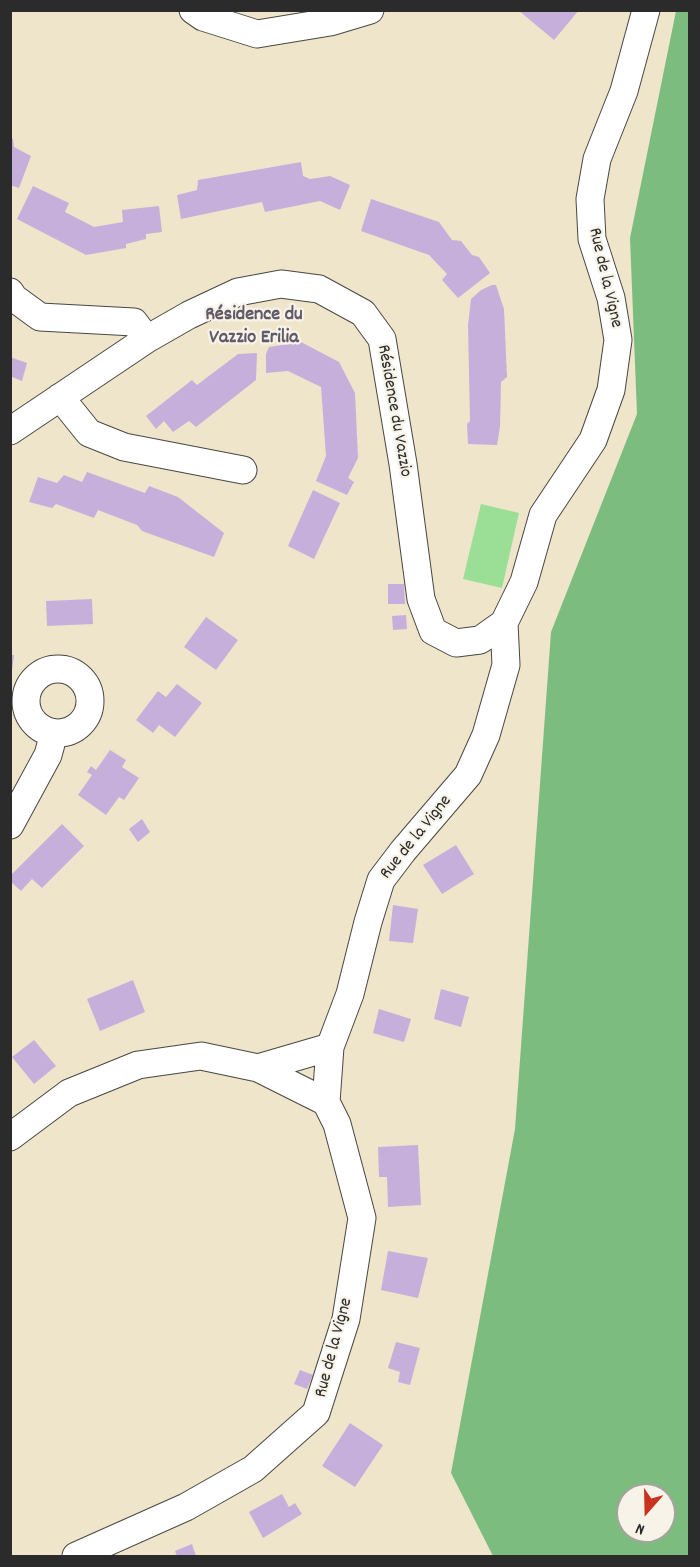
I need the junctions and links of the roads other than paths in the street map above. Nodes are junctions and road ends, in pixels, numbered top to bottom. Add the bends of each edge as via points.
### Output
1 (193, 10) edge
2 (370, 10) edge
3 (646, 10) edge
4 (10, 292) edge
5 (147, 339) junction
6 (60, 398) junction
7 (10, 431) edge
8 (243, 470) dead end
9 (504, 623) junction
10 (54, 733) dead end
11 (10, 825) edge
12 (330, 1047) junction
13 (258, 1068) junction
14 (327, 1102) junction
15 (10, 1137) edge
16 (76, 1557) edge

1 - 2 street via 203,17 257,34 330,22
3 - 9 street, Rue de la Vigne via 624,91 597,159 590,199 592,239 611,298 618,340 611,390 593,440 543,515 524,582
4 - 5 street via 40,317 134,322
5 - 6 street, Résidence du Vazzio
5 - 9 street, Résidence du Vazzio via 238,292 281,284 319,289 363,313 382,339 404,464 421,599 433,631 456,643 480,640
6 - 7 street, Résidence du Vazzio
6 - 8 street via 88,433 124,447
9 - 12 street, Rue de la Vigne via 506,665 486,735 468,775 381,880 350,994
10 - 11 street via 48,755
12 - 13 street
12 - 14 street, Rue de la Vigne
13 - 14 street
13 - 15 street via 201,1056 138,1065 69,1093
14 - 16 street, Rue de la Vigne via 337,1124 362,1218 346,1319 316,1413 253,1469 186,1508

